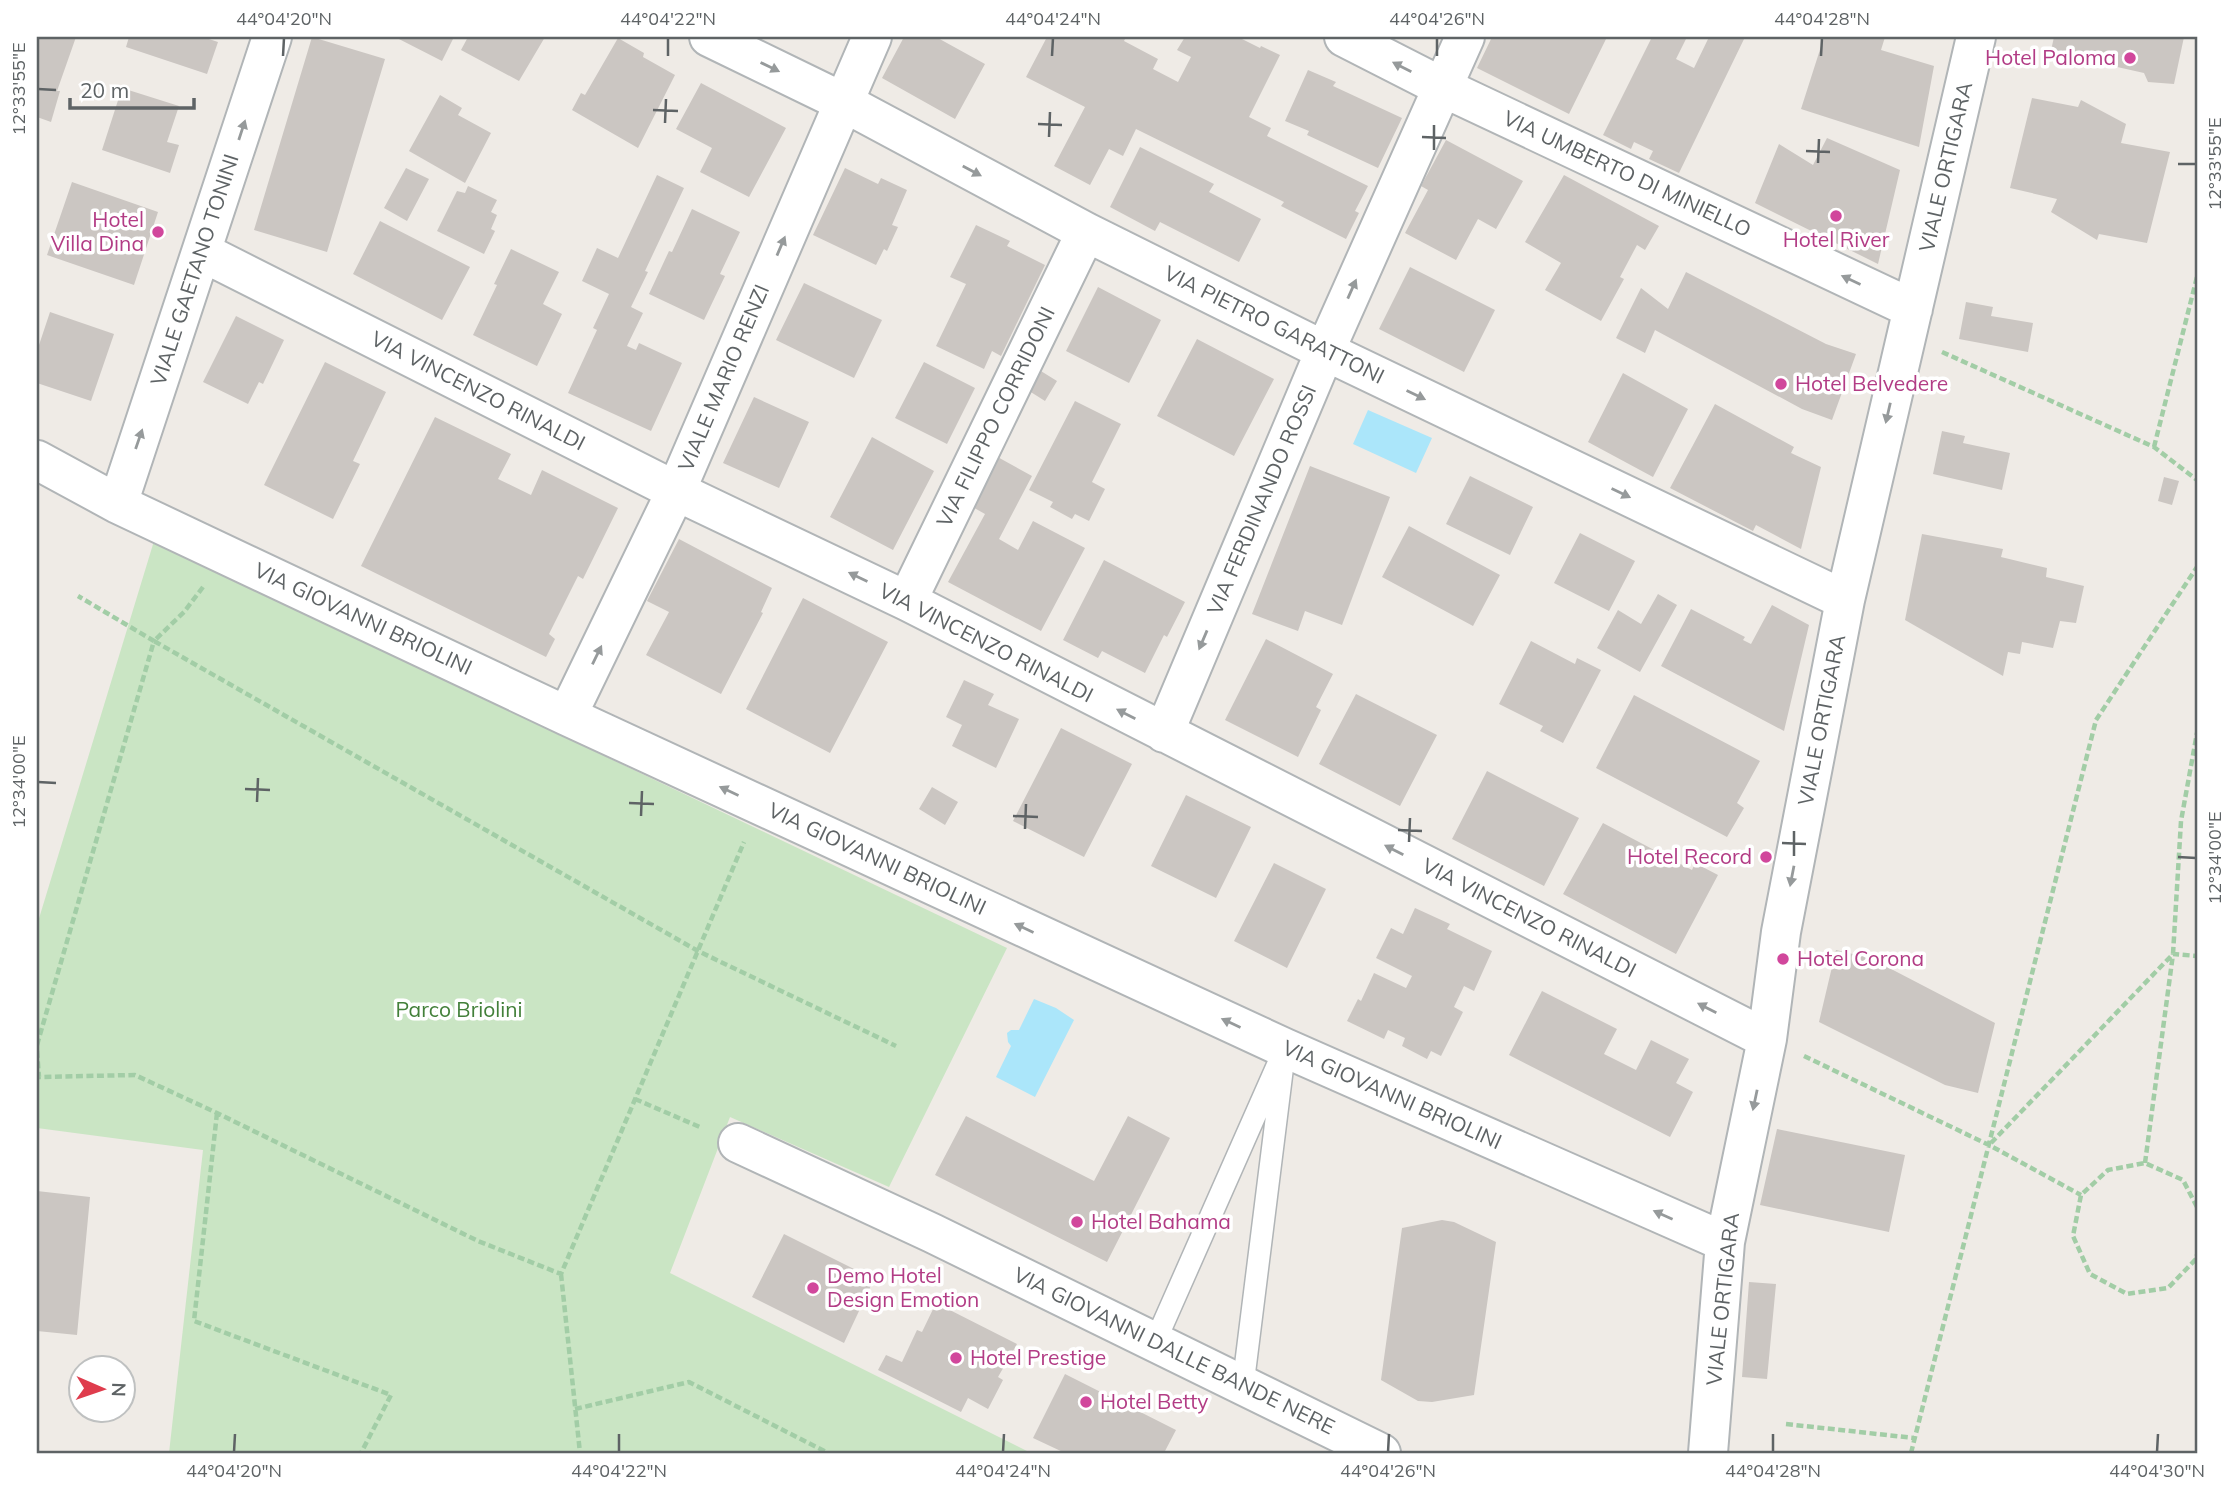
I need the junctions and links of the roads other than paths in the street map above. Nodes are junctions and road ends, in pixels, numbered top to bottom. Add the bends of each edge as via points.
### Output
1 (272, 37) edge
2 (709, 37) edge
3 (872, 37) edge
4 (1344, 37) edge
5 (1465, 37) edge
6 (1976, 37) edge
7 (1442, 87) junction
8 (843, 102) junction
9 (1086, 232) junction
10 (202, 252) junction
11 (1909, 324) junction
12 (1325, 351) junction
13 (37, 460) edge
14 (676, 491) junction
15 (118, 504) junction
16 (1845, 600) junction
17 (907, 601) junction
18 (567, 716) junction
19 (1164, 733) junction
20 (1768, 1039) junction
21 (1284, 1048) junction
22 (738, 1143) road end
23 (1725, 1242) junction
24 (1155, 1342) junction
25 (1243, 1385) junction
26 (1381, 1453) edge
27 (1708, 1453) edge

10 -> 1 street, VIALE GAETANO TONINI
2 -> 8 street, VIA PIETRO GARATTONI
3 - 8 street, VIALE MARIO RENZI
7 -> 4 street, VIA UMBERTO DI MINIELLO
5 - 7 street, VIA FERDINANDO ROSSI
6 - 11 street, VIALE ORTIGARA
11 -> 7 street, VIA UMBERTO DI MINIELLO
12 -> 7 street, VIA FERDINANDO ROSSI
8 -> 9 street, VIA PIETRO GARATTONI
14 -> 8 street, VIALE MARIO RENZI
9 - 12 street, VIA PIETRO GARATTONI
9 - 17 street, VIA FILIPPO CORRIDONI
10 - 14 street, VIA VINCENZO RINALDI
15 -> 10 street, VIALE GAETANO TONINI
11 -> 16 street, VIALE ORTIGARA
12 -> 16 street, VIA PIETRO GARATTONI
12 -> 19 street, VIA FERDINANDO ROSSI
13 - 15 street, VIA GIOVANNI BRIOLINI
17 -> 14 street, VIA VINCENZO RINALDI
18 -> 14 street, VIALE MARIO RENZI
15 - 18 street, VIA GIOVANNI BRIOLINI
16 -> 20 street, VIALE ORTIGARA via 1781,932
19 -> 17 street, VIA VINCENZO RINALDI
21 -> 18 street, VIA GIOVANNI BRIOLINI
20 -> 19 street, VIA VINCENZO RINALDI
20 -> 23 street, VIALE ORTIGARA
23 -> 21 street, VIA GIOVANNI BRIOLINI
21 - 24 lane
21 - 25 lane
22 - 24 street, VIA GIOVANNI DALLE BANDE NERE
23 - 27 street, VIALE ORTIGARA
24 - 25 street, VIA GIOVANNI DALLE BANDE NERE
25 - 26 street, VIA GIOVANNI DALLE BANDE NERE

